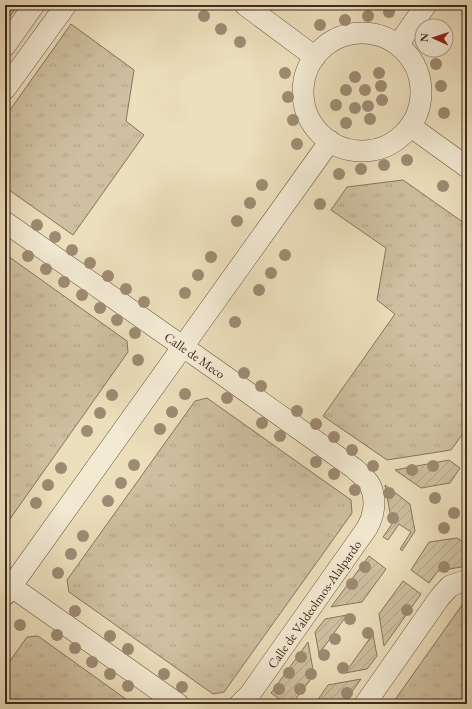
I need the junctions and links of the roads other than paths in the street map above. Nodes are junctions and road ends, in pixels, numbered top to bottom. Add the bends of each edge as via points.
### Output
1 (34, 5) edge
2 (66, 5) edge
3 (245, 5) edge
4 (426, 5) edge
5 (398, 45) junction
6 (5, 46) edge
7 (315, 56) junction
8 (5, 90) edge
9 (410, 126) junction
10 (330, 141) junction
11 (467, 167) edge
12 (5, 222) edge
13 (183, 347) junction
14 (373, 498) joint
15 (467, 580) edge
16 (7, 588) edge
17 (178, 704) edge
18 (240, 704) edge
19 (364, 704) edge

1 - 6 street
2 - 8 street
3 - 7 street
4 - 5 street
5 - 7 street via 387,38 361,33 336,39
5 - 9 street via 411,58 419,74 421,92 418,110
7 - 10 street via 305,78 305,102 313,124
9 - 10 street via 400,137 373,150 344,148
9 - 11 street
10 - 13 street
12 - 13 street, Calle de Meco
13 - 14 street, Calle de Meco via 355,469 370,485
13 - 16 street
14 - 18 street, Calle de Valdeolmos-Alalpardo via 374,510 367,528 250,694
15 - 19 street via 450,586 440,597
16 - 17 street

